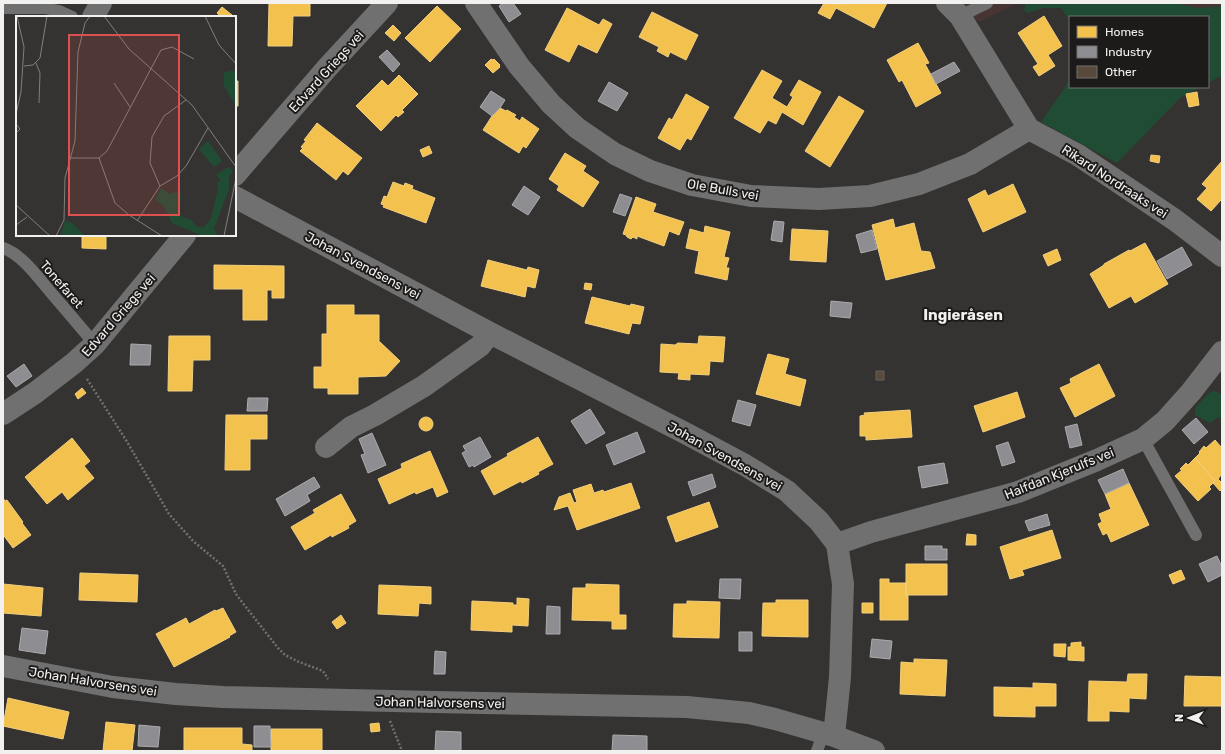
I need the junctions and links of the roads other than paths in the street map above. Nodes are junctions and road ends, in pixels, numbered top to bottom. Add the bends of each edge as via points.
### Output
1 (101, 3) edge
2 (387, 3) edge
3 (476, 3) edge
4 (987, 3) edge
5 (3, 8) edge
6 (954, 10) edge
7 (70, 16) edge
8 (94, 16) edge
9 (1029, 129) junction
10 (236, 174) edge
11 (236, 198) edge
12 (184, 236) edge
13 (3, 248) edge
14 (1222, 256) edge
15 (490, 333) junction
16 (95, 344) junction
17 (1222, 352) edge
18 (3, 414) edge
19 (1144, 439) junction
20 (326, 447) dead end
21 (1196, 535) dead end
22 (837, 544) junction
23 (3, 666) edge
24 (825, 740) edge
25 (874, 751) edge

1 - 8 street
2 - 10 street, Edvard Griegs vei
3 - 9 street, Ole Bulls vei via 519,66 551,104 577,128 615,154 650,171 692,185 751,196 819,199 870,196 919,184 970,164
4 - 6 lane
5 - 7 lane via 45,8
6 - 9 street
9 - 14 street, Rikard Nordraaks vei via 1078,155 1175,220
11 - 15 street, Johan Svendsens vei
12 - 16 street, Edvard Griegs vei
13 - 16 lane, Tonefaret via 17,256 32,271
15 - 20 street via 480,346 424,386 351,427
15 - 22 street, Johan Svendsens vei via 745,465 787,491 819,521
16 - 18 street, Edvard Griegs vei via 35,393
17 - 19 street, Halfdan Kjerulfs vei via 1165,421
19 - 21 lane
19 - 22 street, Halfdan Kjerulfs vei via 1018,492
22 - 24 street, Johan Svendsens vei via 843,584 840,677
23 - 24 street, Johan Halvorsens vei via 113,687 223,697 687,707 749,713 801,726
24 - 25 street, Johan Halvorsens vei

